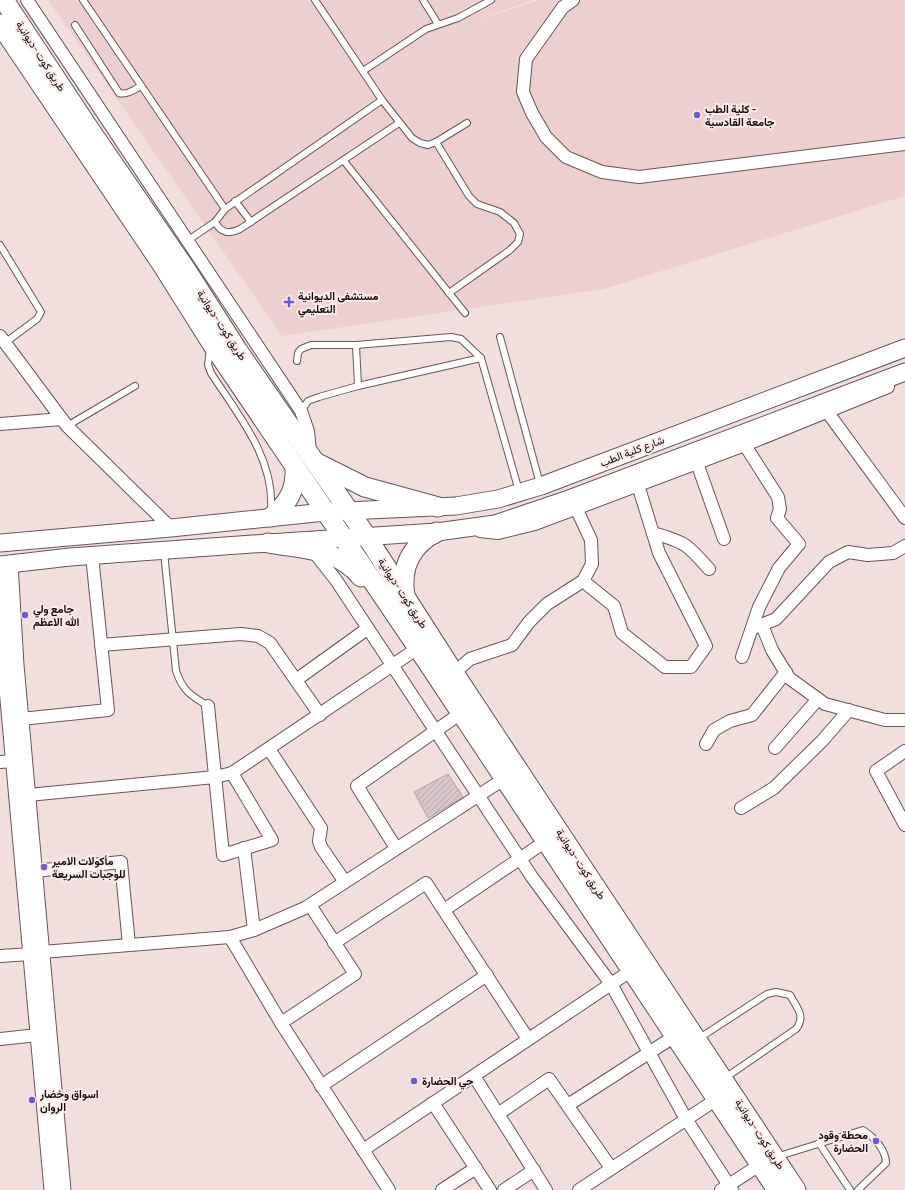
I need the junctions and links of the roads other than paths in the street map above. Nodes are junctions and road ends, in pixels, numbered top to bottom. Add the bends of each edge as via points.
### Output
1 (4, 0) edge
2 (27, 0) edge
3 (82, 0) edge
4 (315, 0) edge
5 (423, 0) edge
6 (491, 0) edge
7 (573, 0) edge
8 (0, 24) edge
9 (438, 24) junction
10 (75, 25) dead end
11 (363, 71) junction
12 (141, 86) junction
13 (382, 100) junction
14 (399, 123) junction
15 (467, 123) dead end
16 (436, 142) junction
17 (905, 144) edge
18 (344, 161) junction
19 (235, 201) junction
20 (225, 209) junction
21 (215, 222) junction
22 (251, 222) junction
23 (187, 241) junction
24 (0, 245) edge
25 (449, 293) junction
26 (465, 313) dead end
27 (500, 337) dead end
28 (3, 339) edge
29 (212, 344) junction
30 (356, 345) junction
31 (905, 348) edge
32 (481, 358) junction
33 (297, 362) dead end
34 (905, 372) edge
35 (905, 380) edge
36 (135, 386) dead end
37 (358, 386) junction
38 (825, 407) junction
39 (300, 411) junction
40 (65, 423) junction
41 (0, 424) edge
42 (665, 438) junction
43 (742, 440) junction
44 (314, 459) junction
45 (674, 459) junction
46 (697, 463) junction
47 (295, 468) junction
48 (638, 485) junction
49 (541, 486) junction
50 (520, 493) junction
51 (438, 507) junction
52 (576, 508) junction
53 (349, 510) junction
54 (325, 512) junction
55 (271, 517) junction
56 (905, 518) edge
57 (171, 528) junction
58 (458, 530) junction
59 (437, 532) junction
60 (653, 533) junction
61 (68, 537) junction
62 (367, 538) junction
63 (343, 539) junction
64 (724, 539) dead end
65 (268, 542) junction
66 (0, 543) edge
67 (905, 546) edge
68 (312, 549) junction
69 (164, 551) junction
70 (92, 556) junction
71 (70, 557) junction
72 (3, 569) edge
73 (709, 569) dead end
74 (583, 581) junction
75 (380, 591) junction
76 (405, 595) junction
77 (757, 627) junction
78 (367, 629) junction
79 (173, 640) junction
80 (101, 645) junction
81 (418, 648) junction
82 (742, 657) dead end
83 (3, 666) edge
84 (392, 667) junction
85 (786, 672) junction
86 (454, 673) junction
87 (296, 680) junction
88 (818, 699) junction
89 (208, 706) joint
90 (848, 710) junction
91 (461, 713) junction
92 (320, 715) junction
93 (21, 719) junction
94 (905, 720) edge
95 (435, 731) junction
96 (706, 744) dead end
97 (775, 748) dead end
98 (269, 749) junction
99 (905, 751) edge
100 (7, 761) edge
101 (232, 773) junction
102 (215, 777) junction
103 (504, 779) junction
104 (28, 795) junction
105 (478, 796) junction
106 (742, 808) dead end
107 (905, 825) edge
108 (546, 841) junction
109 (244, 848) junction
110 (396, 848) junction
111 (520, 860) junction
112 (35, 871) junction
113 (345, 882) junction
114 (310, 905) junction
115 (444, 910) junction
116 (254, 930) junction
117 (230, 937) junction
118 (334, 943) junction
119 (129, 945) junction
120 (37, 953) junction
121 (0, 956) edge
122 (632, 970) junction
123 (486, 975) junction
124 (611, 984) junction
125 (281, 1023) junction
126 (38, 1035) junction
127 (675, 1036) junction
128 (0, 1039) edge
129 (528, 1039) junction
130 (697, 1040) junction
131 (649, 1053) junction
132 (474, 1076) junction
133 (723, 1079) junction
134 (321, 1086) junction
135 (717, 1099) junction
136 (433, 1103) junction
137 (568, 1105) junction
138 (498, 1114) junction
139 (686, 1119) junction
140 (819, 1143) junction
141 (363, 1150) junction
142 (768, 1161) junction
143 (476, 1168) junction
144 (611, 1168) junction
145 (534, 1170) junction
146 (727, 1188) edge
147 (52, 1190) edge
148 (63, 1190) edge
149 (389, 1190) edge
150 (442, 1190) edge
151 (490, 1190) edge
152 (504, 1190) edge
153 (546, 1190) edge
154 (579, 1190) edge
155 (778, 1190) edge
156 (796, 1190) edge
157 (850, 1190) edge
158 (858, 1190) edge

1 - 44 main road, طريق كوت -ديوانية via 238,351
2 - 23 street
3 - 12 lane
4 - 11 lane
5 - 9 lane
6 - 9 lane via 458,18
7 - 17 street via 563,7 526,60 522,92 546,137 566,157 602,172 639,177
8 - 29 main road, طريق كوت -ديوانية via 161,263
9 - 11 lane via 426,29
10 - 12 lane via 119,92 128,93
11 - 13 lane
12 - 20 lane
13 - 14 lane
13 - 19 lane
14 - 16 lane via 420,143 428,145
14 - 18 lane
15 - 16 lane
16 - 25 lane via 469,196 477,204 500,212 514,223 520,234 518,242 510,250
18 - 22 lane
18 - 25 lane
19 - 20 lane
19 - 22 lane
20 - 21 lane
21 - 22 lane via 218,228 231,233
21 - 23 lane
23 - 39 street
24 - 28 lane via 41,312 37,319
25 - 26 lane
27 - 49 lane
28 - 40 street
29 - 47 main road, طريق كوت -ديوانية
29 - 55 lane via 208,359 211,373 254,440 268,469
30 - 32 lane via 451,337 460,339
30 - 33 lane via 311,345 301,349
30 - 37 lane
31 - 42 main road, شارع كلية الطب
32 - 37 lane
32 - 50 lane
34 - 38 main road, شارع كلية الطب
35 - 38 street
36 - 40 lane
37 - 39 lane via 308,401
38 - 43 main road, شارع كلية الطب
38 - 56 street
39 - 44 street via 308,431
40 - 41 street
40 - 57 street
42 - 45 main road
42 - 49 main road, شارع كلية الطب
43 - 45 main road, شارع كلية الطب
43 - 46 street
43 - 77 street via 778,497 780,509 777,518 799,544 780,568 758,607
44 - 51 main road via 365,487
44 - 53 main road, طريق كوت -ديوانية
45 - 58 main road, شارع كلية الطب via 516,518 479,528
46 - 48 street
46 - 64 street
47 - 54 main road, طريق كوت -ديوانية
47 - 55 main road via 296,480 290,496
48 - 52 street
48 - 60 street
49 - 50 main road, شارع كلية الطب
50 - 51 main road, شارع كلية الطب via 477,503
51 - 53 main road, شارع كلية الطب
52 - 58 street via 535,524 498,533
52 - 74 street via 591,540 592,564
53 - 54 main road, شارع كلية الطب
53 - 62 main road, طريق كوت -ديوانية
54 - 55 main road, شارع كلية الطب
54 - 63 main road, طريق كوت -ديوانية
55 - 57 main road, شارع كلية الطب
57 - 61 main road, شارع كلية الطب
58 - 59 main road, شارع كلية الطب
59 - 62 main road, شارع كلية الطب
59 - 76 main road via 416,547 408,562 404,578
60 - 73 street via 678,540 688,546
60 - 74 street via 660,553 706,646 691,667 665,667 622,632 614,606
61 - 66 main road, شارع كلية الطب
61 - 71 main road
62 - 63 main road, شارع كلية الطب
62 - 76 main road, طريق كوت -ديوانية
63 - 65 main road, شارع كلية الطب
63 - 75 main road, طريق كوت -ديوانية
65 - 68 main road
65 - 69 main road, شارع كلية الطب
67 - 77 street via 893,553 868,555 848,552 829,562 776,619
68 - 75 main road via 338,558
68 - 78 street via 336,580
69 - 70 main road, شارع كلية الطب
69 - 79 lane
70 - 71 main road, شارع كلية الطب
70 - 80 street
71 - 72 main road, شارع كلية الطب
72 - 83 street
72 - 93 street
74 - 86 street via 547,604 529,622 512,646 470,659
75 - 81 main road, طريق كوت -ديوانية
76 - 86 main road, طريق كوت -ديوانية
77 - 82 street
77 - 85 street
78 - 84 street
78 - 87 street
79 - 80 street
79 - 87 street via 241,634 258,636 270,643
79 - 89 lane via 176,671 181,684 187,693
80 - 93 street via 108,710
81 - 84 street
81 - 91 main road, طريق كوت -ديوانية
83 - 100 street
84 - 92 street
84 - 95 street
85 - 88 street via 790,678
85 - 96 street via 752,715 730,721 714,730
86 - 130 main road, طريق كوت -ديوانية
87 - 92 street
88 - 90 street via 825,704
88 - 97 street
89 - 102 street
90 - 94 street via 886,720
90 - 106 street via 822,741 774,788
91 - 95 street
91 - 103 main road, طريق كوت -ديوانية
92 - 98 street
93 - 104 street
95 - 105 street
95 - 110 street via 357,786
98 - 101 street
98 - 113 street via 321,828 320,847
99 - 107 street via 876,772
100 - 120 street
101 - 102 street
101 - 109 street via 272,840
102 - 104 street
102 - 109 street via 222,855
103 - 105 street
103 - 108 main road, طريق كوت -ديوانية
104 - 112 street
105 - 110 street
105 - 111 street
108 - 111 street
108 - 122 main road, طريق كوت -ديوانية
109 - 116 street
110 - 113 street
111 - 115 street
111 - 124 street
112 - 119 street via 121,862
112 - 120 street
113 - 114 street
114 - 116 street
114 - 118 street
115 - 118 street via 426,883
115 - 123 street
116 - 117 street
117 - 119 street
117 - 125 street
118 - 125 street via 355,974
119 - 120 street
120 - 121 street
120 - 126 street
120 - 148 street
122 - 124 street
122 - 127 main road, طريق كوت -ديوانية
123 - 129 street
123 - 134 street
124 - 129 street
124 - 131 street
125 - 134 street
126 - 128 street
126 - 147 street
127 - 131 street
127 - 135 main road, طريق كوت -ديوانية
129 - 132 street
130 - 133 main road, طريق كوت -ديوانية
130 - 133 lane via 767,994 776,992 790,996 802,1017 801,1023
131 - 137 street
131 - 139 street
132 - 136 street
132 - 138 street
133 - 142 main road, طريق كوت -ديوانية
134 - 141 street
135 - 139 street
135 - 142 main road, طريق كوت -ديوانية
136 - 141 street
136 - 143 street
137 - 138 street via 549,1079
137 - 144 street
138 - 145 street
139 - 144 street
139 - 146 street
140 - 142 lane
140 - 157 lane
140 - 158 lane via 863,1130 871,1135 886,1155 886,1163
141 - 149 street
142 - 146 street
142 - 155 main road, طريق كوت -ديوانية
142 - 156 main road, طريق كوت -ديوانية
143 - 150 street
143 - 151 street
144 - 154 street
145 - 152 street
145 - 153 street

